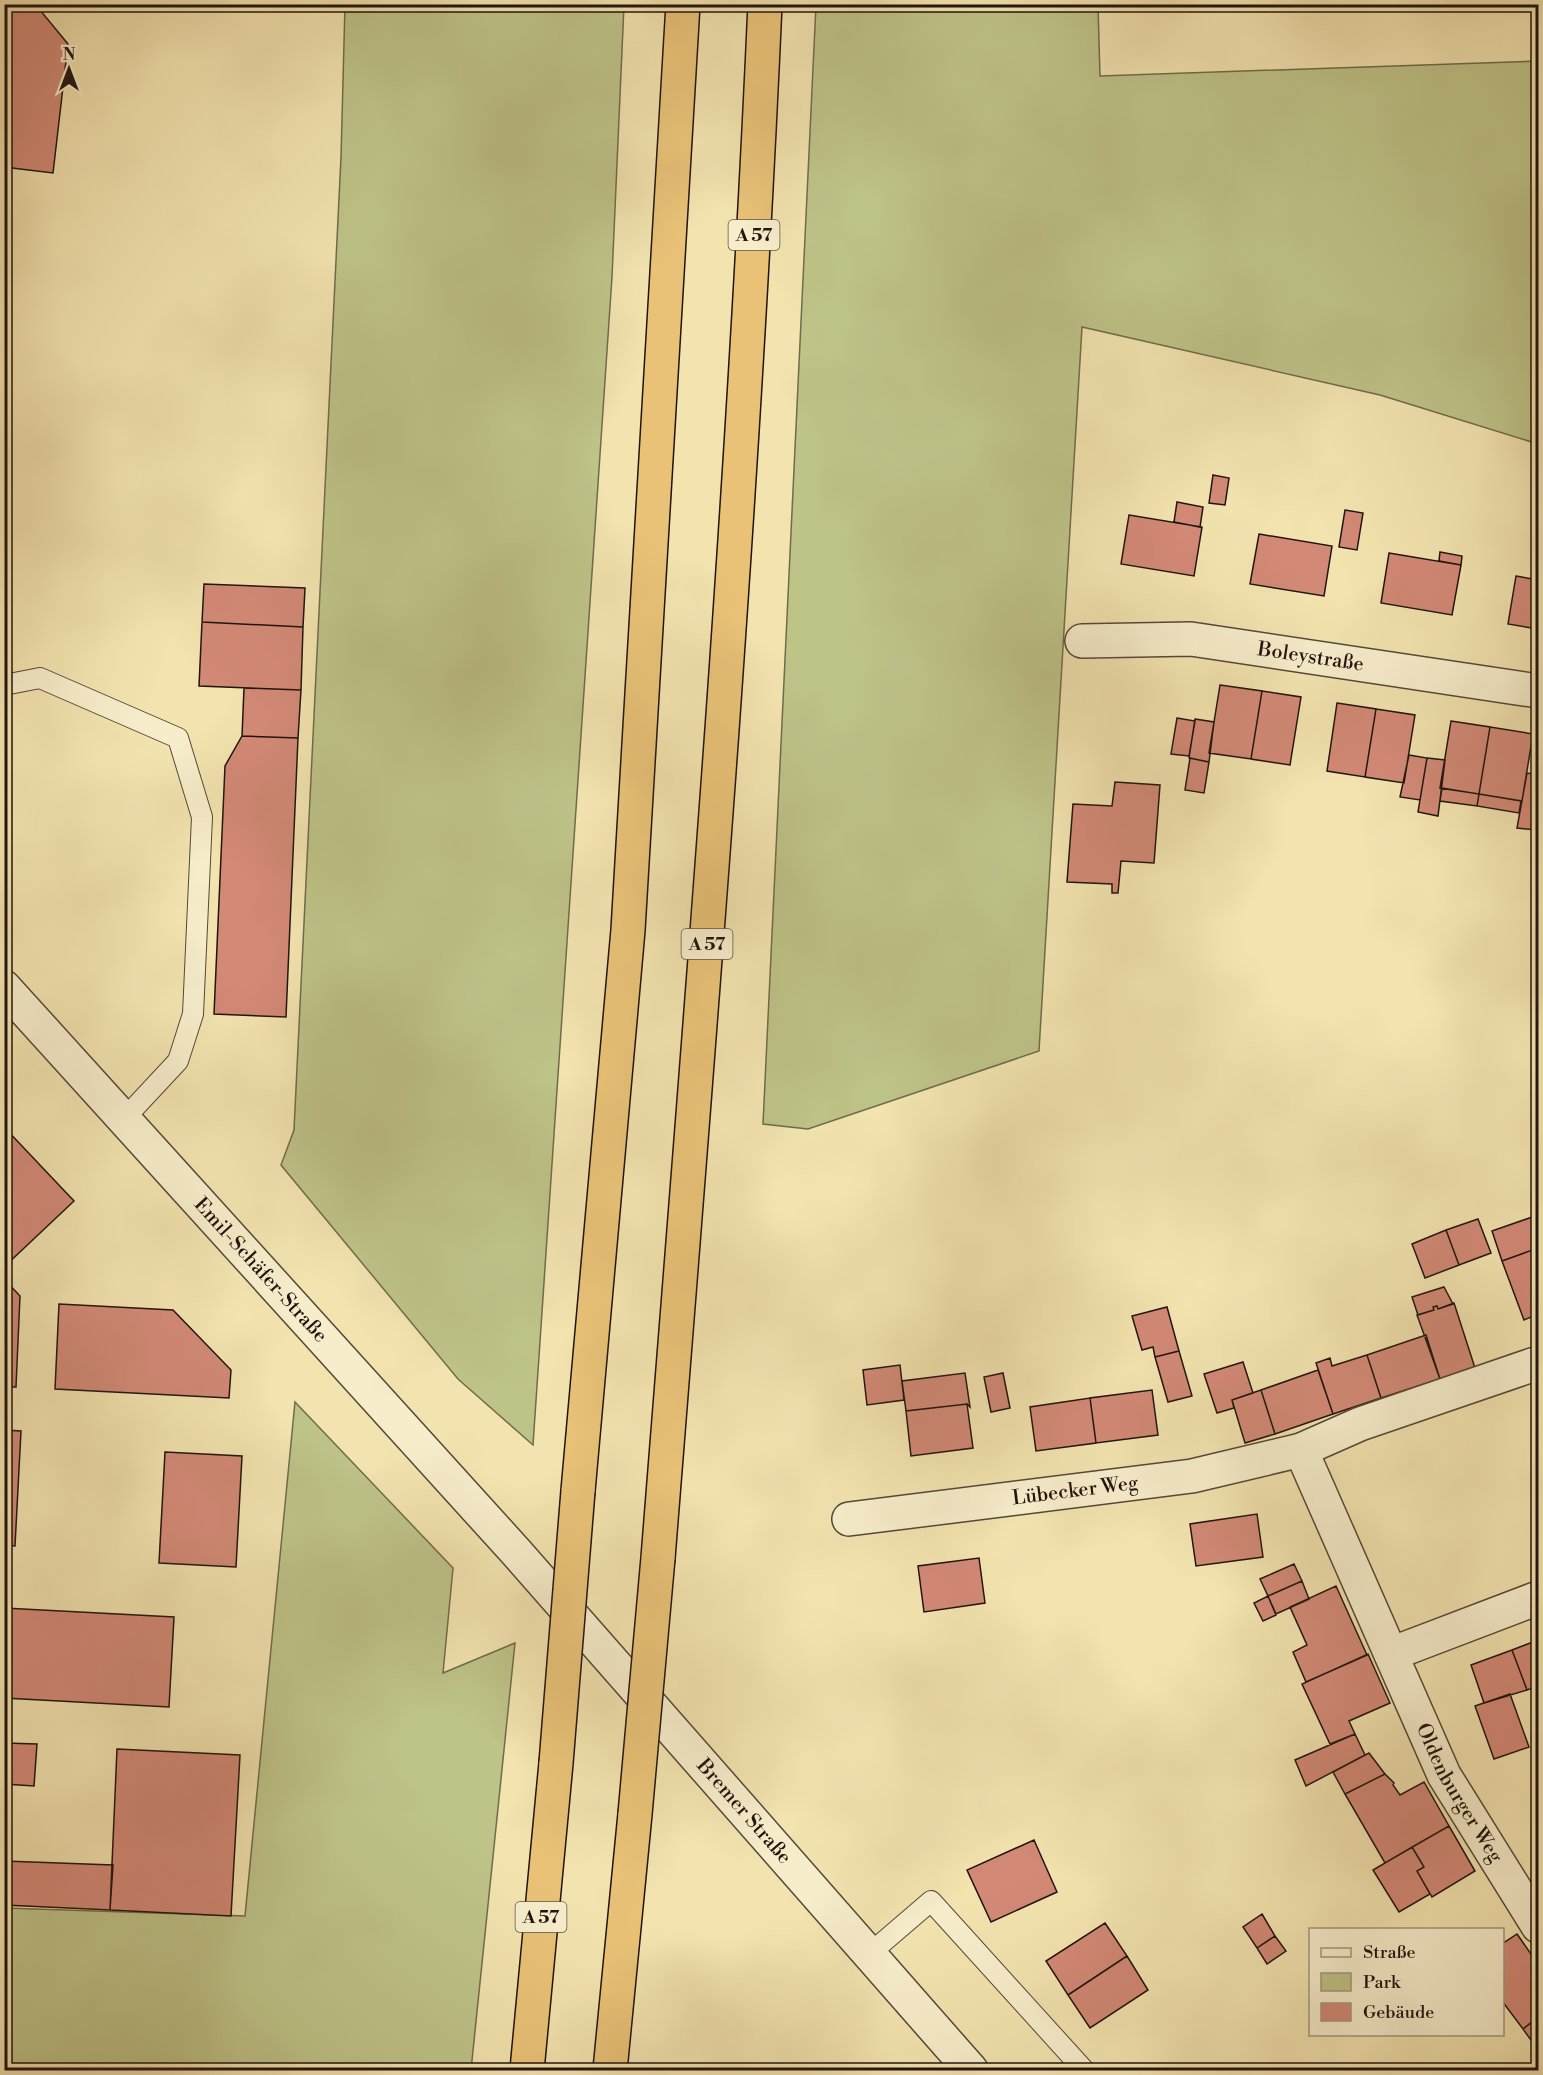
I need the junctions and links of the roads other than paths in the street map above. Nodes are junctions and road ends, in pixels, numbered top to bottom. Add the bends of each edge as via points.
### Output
1 (683, 4) edge
2 (765, 4) edge
3 (1082, 641) dead end
4 (4, 686) edge
5 (1539, 691) edge
6 (4, 987) edge
7 (123, 1120) junction
8 (1539, 1363) edge
9 (1301, 1450) junction
10 (849, 1519) dead end
11 (517, 1553) joint
12 (1539, 1598) edge
13 (1391, 1654) junction
14 (1539, 1926) edge
15 (868, 1955) junction
16 (527, 2070) edge
17 (610, 2070) edge
18 (970, 2070) edge
19 (1084, 2070) edge

1 - 16 highway, A 57, bridge via 627,930
2 - 17 highway, A 57, bridge via 748,329 707,943 658,1558
3 - 5 street, Boleystraße via 1191,639
4 - 7 lane via 40,678 178,738 202,817 193,1014 178,1061
6 - 7 street, Emil-Schäfer-Straße
7 - 11 street, Emil-Schäfer-Straße
8 - 9 street, Lübecker Weg via 1360,1424
9 - 10 street, Lübecker Weg via 1192,1476
9 - 13 street
11 - 15 street, Bremer Straße
12 - 13 street
13 - 14 street, Oldenburger Weg via 1444,1775
15 - 18 street, Bremer Straße
15 - 19 lane via 931,1901

